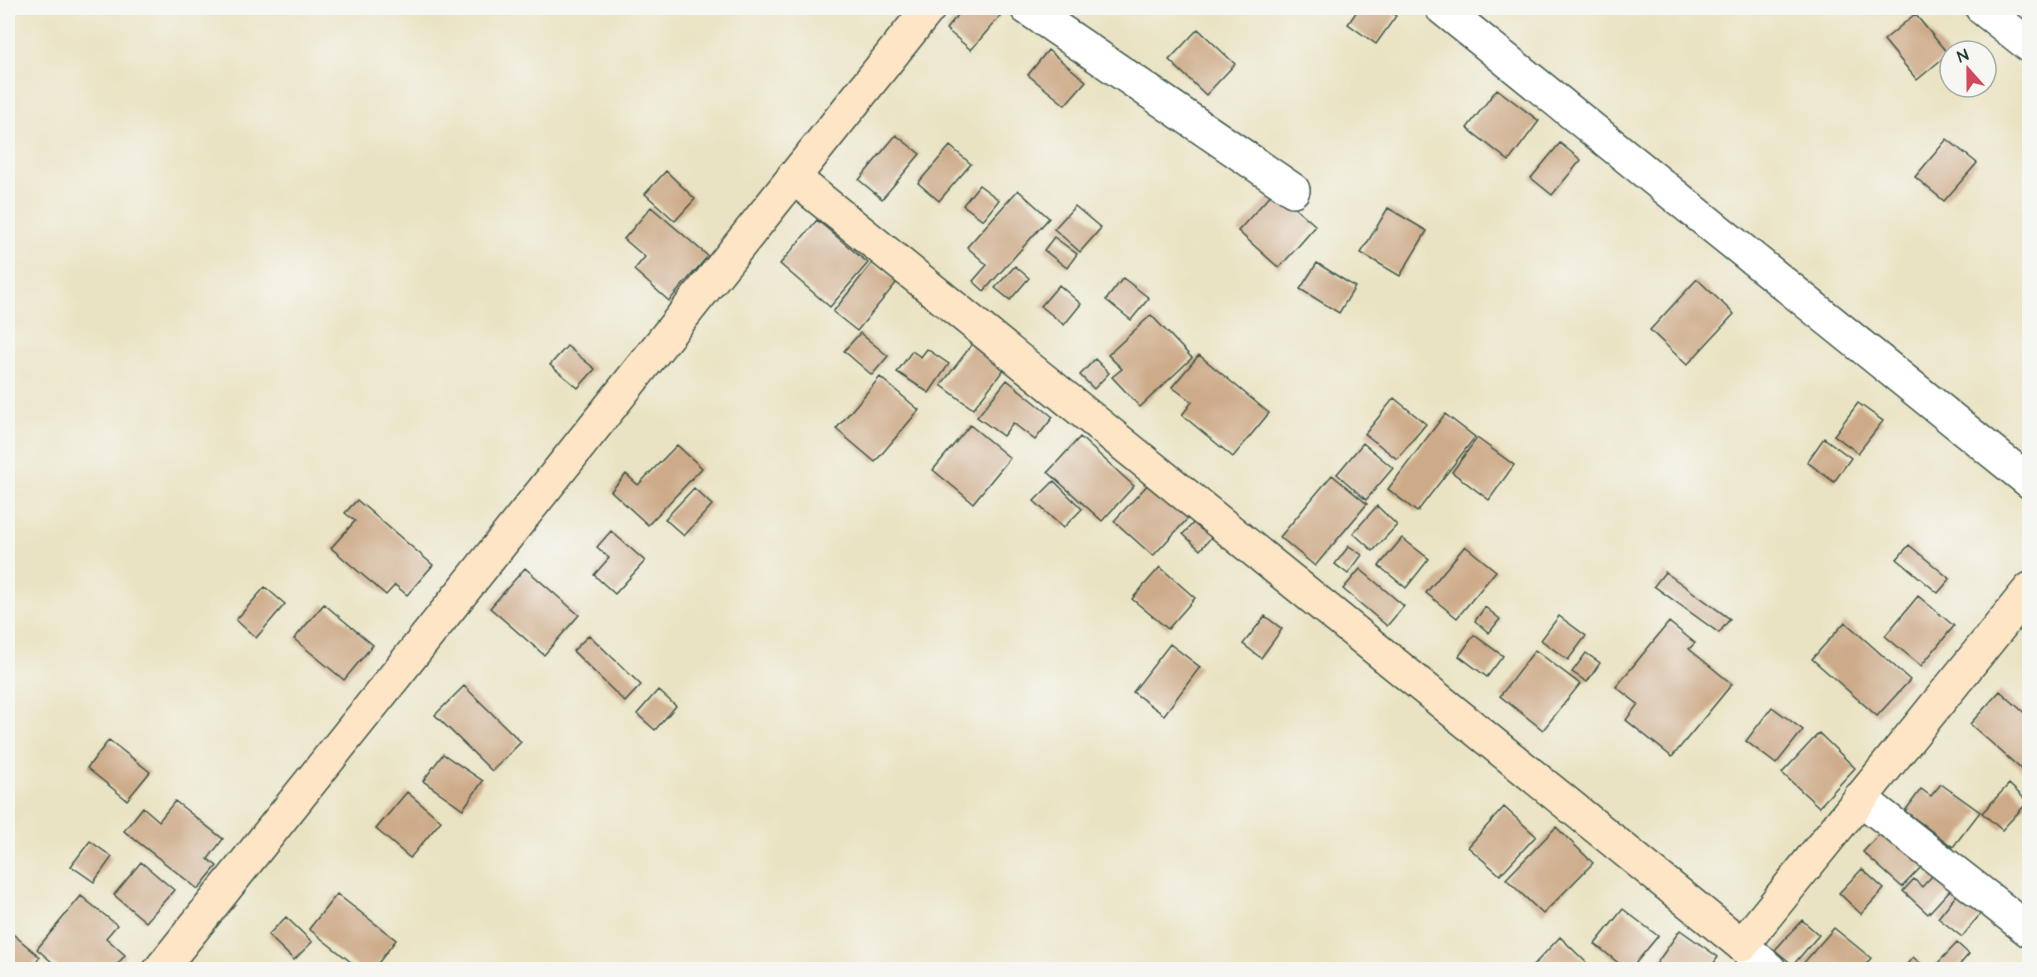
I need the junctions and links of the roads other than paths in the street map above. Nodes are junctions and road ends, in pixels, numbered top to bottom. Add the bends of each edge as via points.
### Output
1 (929, 8) edge
2 (1027, 8) edge
3 (1442, 8) edge
4 (1982, 8) edge
5 (2030, 46) edge
6 (793, 177) junction
7 (1293, 190) dead end
8 (2030, 482) edge
9 (2030, 589) edge
10 (1860, 798) junction
11 (2030, 931) edge
12 (1742, 945) junction
13 (160, 969) edge
14 (1770, 969) edge

1 - 6 street
2 - 7 street
3 - 8 street
4 - 5 street
6 - 12 street
6 - 13 street
9 - 10 street
10 - 11 street
10 - 12 street
12 - 14 street

